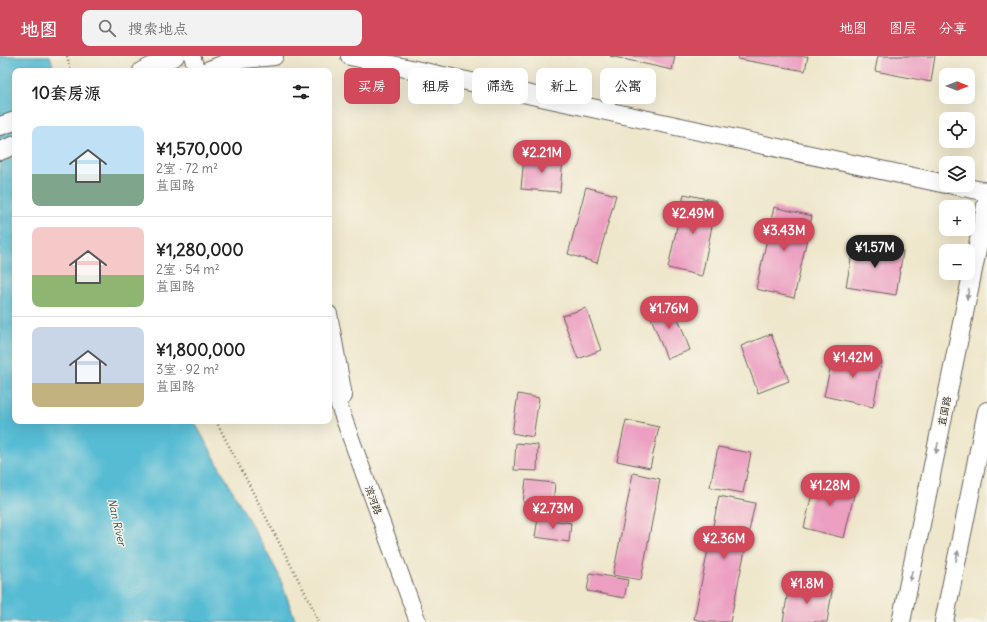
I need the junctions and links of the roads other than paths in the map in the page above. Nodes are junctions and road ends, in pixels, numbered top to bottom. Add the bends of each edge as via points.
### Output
1 (175, 56) edge
2 (192, 56) edge
3 (274, 56) edge
4 (350, 56) edge
5 (235, 62) edge
6 (149, 68) edge
7 (196, 68) edge
8 (216, 68) edge
9 (12, 122) edge
10 (0, 126) edge
11 (12, 146) edge
12 (0, 151) edge
13 (939, 182) edge
14 (975, 190) edge
15 (987, 192) edge
16 (987, 200) edge
17 (332, 330) edge
18 (332, 386) edge
19 (332, 403) edge
20 (987, 411) edge
21 (352, 439) junction
22 (418, 622) edge
23 (901, 622) edge
24 (944, 622) edge

1 - 6 main road
2 - 7 street
3 - 5 main road
4 - 13 main road
5 - 8 main road
9 - 10 main road
11 - 12 main road
14 - 15 main road
16 -> 23 main road, 苴国路
17 - 21 street
18 - 21 street, 滨河路
19 - 21 street
24 -> 20 main road
21 - 22 street, 滨河路

